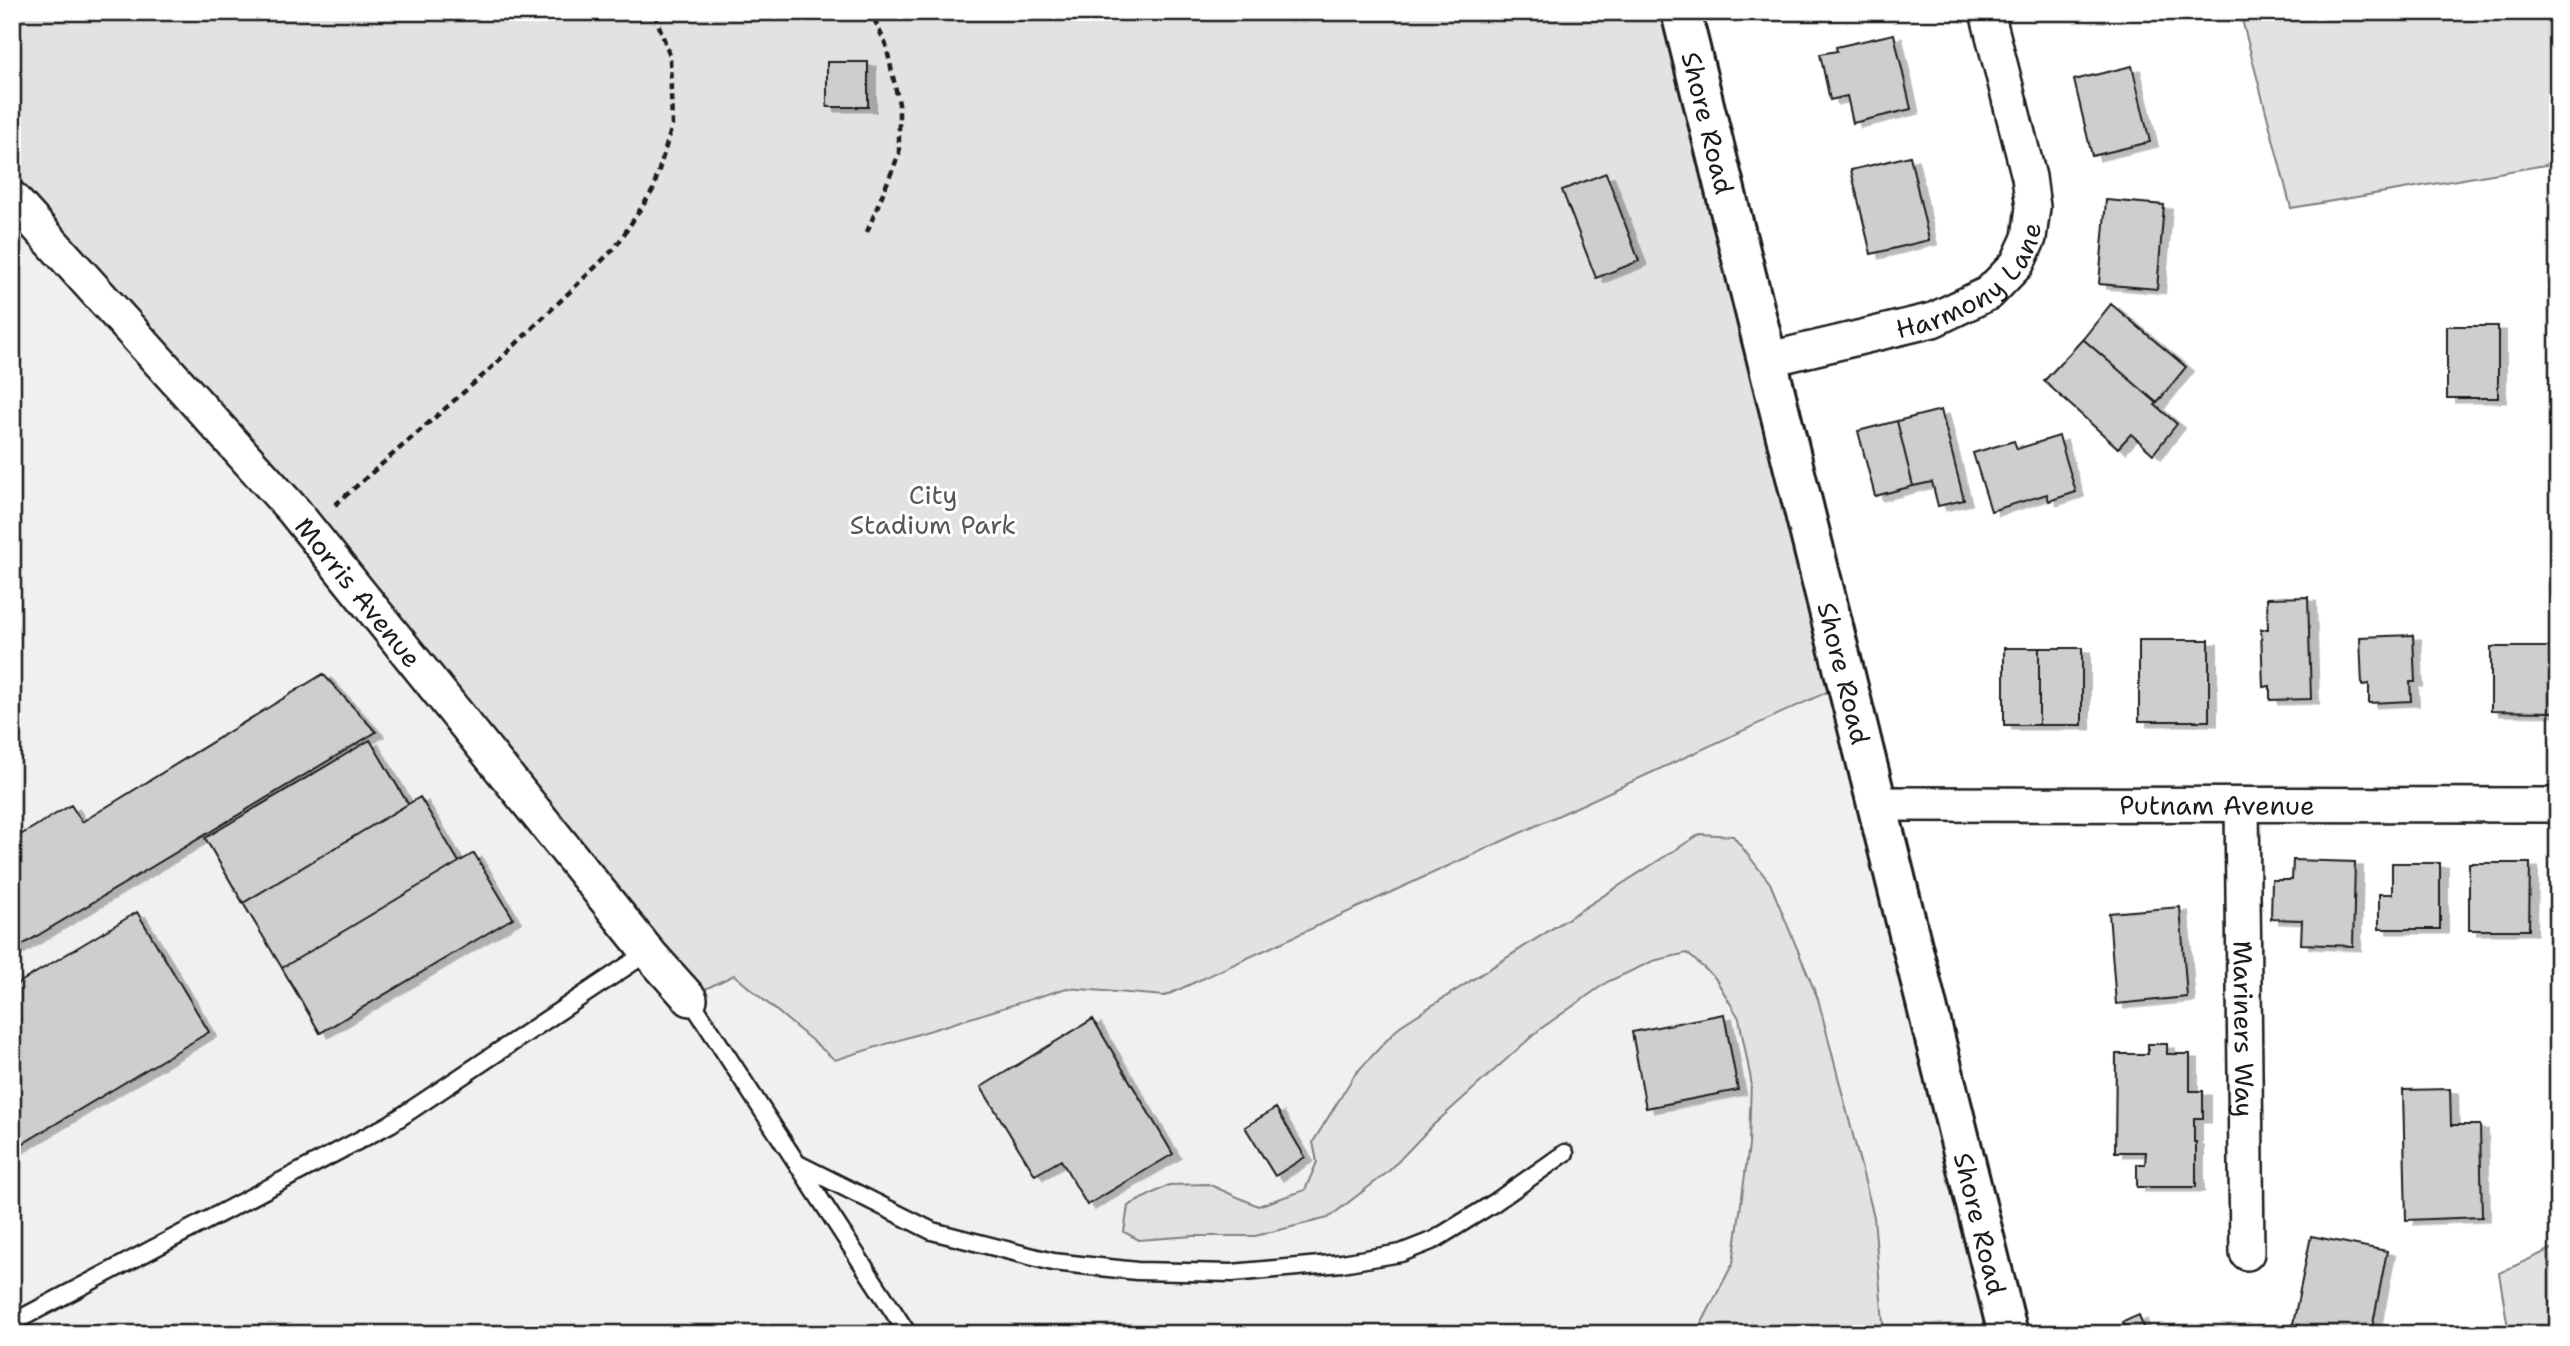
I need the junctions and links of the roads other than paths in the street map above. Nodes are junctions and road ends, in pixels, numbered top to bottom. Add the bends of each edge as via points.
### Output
1 (1681, 12) edge
2 (1987, 12) edge
3 (12, 198) edge
4 (1766, 360) junction
5 (1876, 804) junction
6 (2242, 805) junction
7 (2558, 805) edge
8 (649, 952) junction
9 (690, 999) joint
10 (1565, 1153) dead end
11 (798, 1164) junction
12 (2247, 1253) dead end
13 (12, 1322) edge
14 (908, 1334) edge
15 (2008, 1334) edge

1 - 4 main road, Shore Road
2 - 4 street, Harmony Lane via 2033,207 2029,238 2017,264 1989,293 1933,320
3 - 8 street, Morris Avenue via 308,529
4 - 5 main road, Shore Road
5 - 6 street, Putnam Avenue
5 - 15 main road, Shore Road
6 - 7 street, Putnam Avenue
6 - 12 street, Mariners Way
8 - 9 street, Morris Avenue
8 - 13 lane via 390,1124
9 - 11 lane
10 - 11 lane via 1434,1240 1401,1253 1232,1273 1137,1271 1053,1262 932,1231
11 - 14 lane

